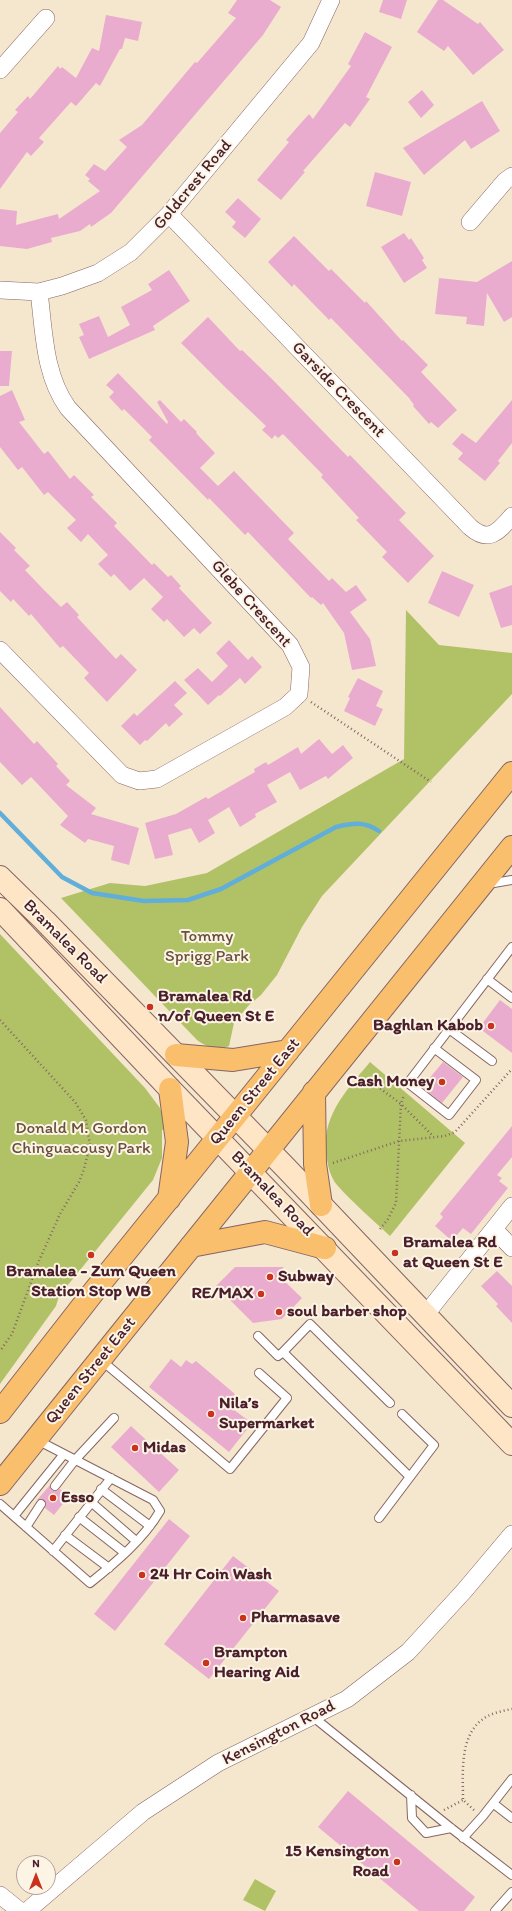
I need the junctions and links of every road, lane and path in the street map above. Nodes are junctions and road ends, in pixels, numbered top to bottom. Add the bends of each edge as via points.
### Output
1 (331, 0) edge
2 (46, 18) dead end
3 (0, 70) edge
4 (512, 176) edge
5 (169, 214) junction
6 (470, 222) dead end
7 (0, 290) edge
8 (39, 292) junction
9 (512, 516) edge
10 (0, 650) edge
11 (299, 694) junction
12 (512, 773) edge
13 (431, 782) dead end
14 (512, 847) edge
15 (0, 877) edge
16 (512, 880) edge
17 (481, 885) junction
18 (0, 909) edge
19 (512, 947) edge
20 (487, 979) junction
21 (512, 998) edge
22 (0, 1020) edge
23 (449, 1028) junction
24 (434, 1048) junction
25 (288, 1051) junction
26 (176, 1055) junction
27 (492, 1061) dead end
28 (512, 1069) edge
29 (408, 1083) junction
30 (377, 1086) dead end
31 (170, 1089) junction
32 (314, 1092) junction
33 (401, 1104) junction
34 (235, 1116) junction
35 (433, 1136) junction
36 (218, 1138) junction
37 (399, 1141) junction
38 (268, 1150) junction
39 (332, 1163) dead end
40 (251, 1172) junction
41 (169, 1199) junction
42 (321, 1205) junction
43 (512, 1206) edge
44 (380, 1229) dead end
45 (494, 1229) junction
46 (191, 1246) junction
47 (325, 1248) junction
48 (512, 1248) edge
49 (426, 1314) junction
50 (258, 1336) dead end
51 (0, 1351) edge
52 (283, 1352) junction
53 (101, 1359) junction
54 (259, 1373) dead end
55 (390, 1403) dead end
56 (512, 1406) edge
57 (0, 1412) edge
58 (402, 1414) dead end
59 (114, 1418) dead end
60 (36, 1439) junction
61 (512, 1444) edge
62 (64, 1454) junction
63 (75, 1460) junction
64 (410, 1477) junction
65 (111, 1478) junction
66 (0, 1484) edge
67 (55, 1486) dead end
68 (101, 1489) junction
69 (91, 1502) junction
70 (0, 1504) edge
71 (41, 1504) dead end
72 (14, 1516) junction
73 (79, 1517) junction
74 (379, 1518) dead end
75 (150, 1526) junction
76 (26, 1527) junction
77 (512, 1534) edge
78 (65, 1535) junction
79 (136, 1541) junction
80 (52, 1551) junction
81 (125, 1553) junction
82 (109, 1568) junction
83 (512, 1709) edge
84 (311, 1716) junction
85 (512, 1779) edge
86 (411, 1796) junction
87 (463, 1800) junction
88 (494, 1804) junction
89 (435, 1815) junction
90 (483, 1816) junction
91 (512, 1818) edge
92 (450, 1828) junction
93 (463, 1838) junction
94 (512, 1875) edge
95 (512, 1892) edge
96 (0, 1895) edge
97 (20, 1911) edge
98 (27, 1911) edge
99 (495, 1911) edge

1 - 5 street, Goldcrest Road via 311,43
2 - 3 street
4 - 6 street
5 - 8 street, Goldcrest Road via 142,243 121,260 85,279
5 - 9 street, Garside Crescent via 470,527 480,534 491,535
7 - 8 street, Goldcrest Road
8 - 11 street, Glebe Crescent via 50,368 64,402 290,645 301,667
10 - 11 street via 122,775 139,781 148,781 164,775 285,707
11 - 13 path
12 - 25 main road, Queen Street East
14 - 17 main road, Queen Street East
15 - 26 main road, Bramalea Road
16 - 17 lane
17 - 32 main road, Queen Street East
18 - 31 main road, Bramalea Road
19 - 20 lane
20 - 21 lane
20 - 23 lane
22 - 51 path via 75,1102 86,1120 90,1145 79,1182 60,1214 38,1262 12,1334
23 - 24 lane
23 - 27 lane
24 - 29 lane
24 - 29 lane via 476,1080 449,1115
25 - 26 main road via 233,1060
25 - 34 main road, Queen Street East
26 - 34 main road, Bramalea Road
28 - 35 path via 455,1132 445,1136
29 - 33 path
30 - 33 path
31 - 36 main road, Bramalea Road
31 - 41 main road via 177,1142
32 - 38 main road, Queen Street East
32 - 42 main road via 315,1164
33 - 35 path
33 - 37 path
34 - 36 main road, Queen Street East
34 - 38 main road, Bramalea Road
35 - 37 path
36 - 40 main road, Bramalea Road
36 - 41 main road, Queen Street East
37 - 39 path
37 - 44 path via 396,1203
38 - 40 main road, Queen Street East
38 - 42 main road, Bramalea Road
40 - 46 main road, Queen Street East
40 - 47 main road, Bramalea Road
41 - 57 main road, Queen Street East
42 - 49 main road, Bramalea Road
43 - 45 street
45 - 48 street
45 - 49 street
46 - 47 main road via 264,1232
46 - 53 main road, Queen Street East
47 - 61 main road, Bramalea Road
49 - 56 main road, Bramalea Road
50 - 52 lane via 278,1356
52 - 55 lane via 310,1324
52 - 64 lane
53 - 54 lane via 230,1469 287,1398
53 - 60 main road, Queen Street East
58 - 64 lane via 434,1445
59 - 63 lane
60 - 62 lane
60 - 66 main road, Queen Street East
62 - 63 lane
62 - 72 lane
63 - 65 lane
63 - 67 lane
64 - 74 lane
65 - 68 lane
65 - 75 lane via 154,1500 160,1511
68 - 69 lane
68 - 75 lane
69 - 73 lane
69 - 79 lane
70 - 72 lane
71 - 76 lane
72 - 76 lane
73 - 78 lane
73 - 81 lane
75 - 79 lane
76 - 80 lane
77 - 84 street, Kensington Road via 408,1652 347,1699
78 - 80 lane
78 - 82 lane
79 - 81 lane
80 - 82 lane via 90,1583
81 - 82 lane
83 - 87 path via 484,1718 471,1731 463,1767
84 - 86 lane
84 - 98 street, Kensington Road via 218,1763 143,1812
85 - 88 lane
86 - 89 lane
86 - 92 lane via 412,1818 426,1833
87 - 89 path
87 - 90 path
88 - 90 lane
88 - 91 lane
89 - 92 lane
90 - 93 lane
92 - 93 lane
93 - 94 lane
95 - 99 lane
96 - 97 street

